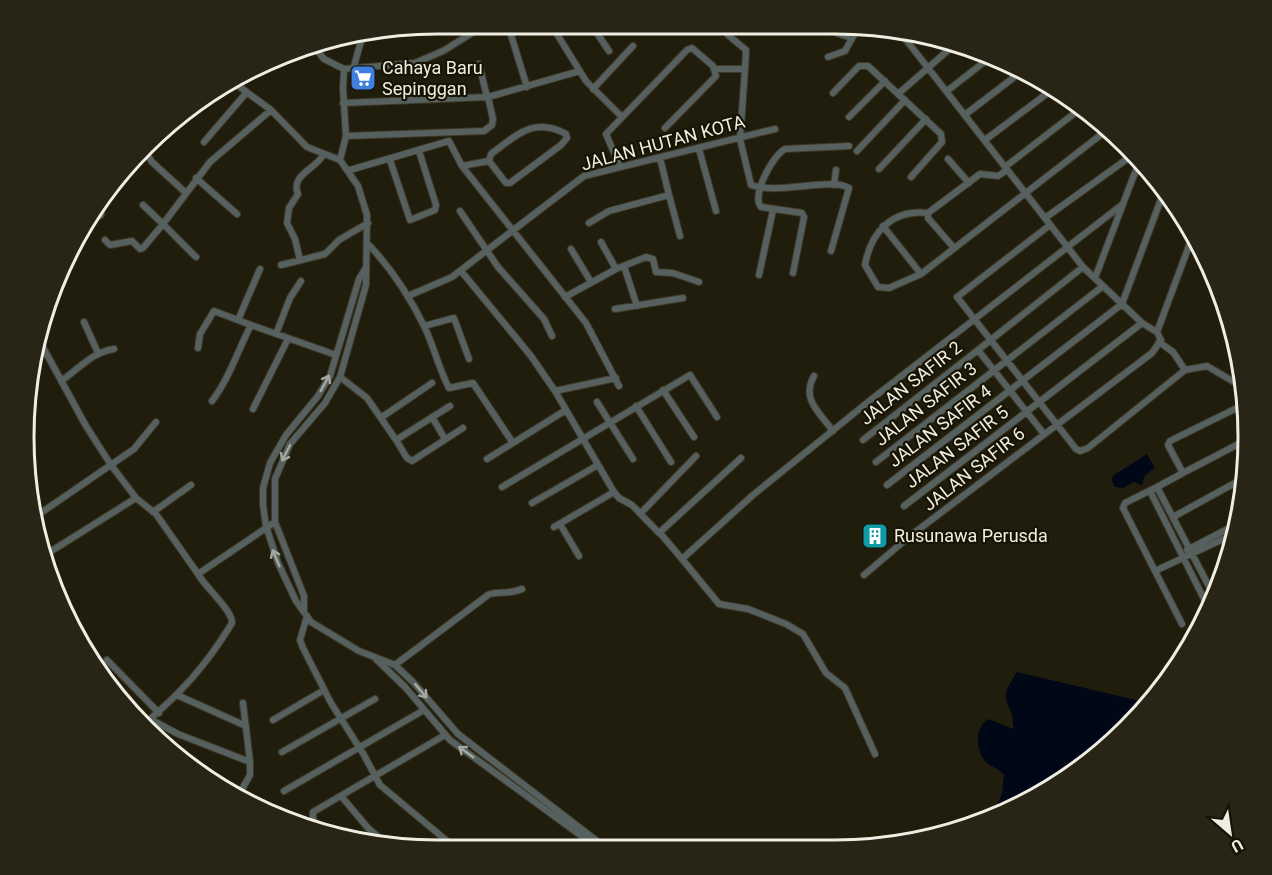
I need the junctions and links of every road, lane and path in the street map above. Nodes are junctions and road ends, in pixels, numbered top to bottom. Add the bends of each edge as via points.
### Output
1 (470, 34) edge
2 (511, 34) edge
3 (557, 34) edge
4 (597, 34) edge
5 (840, 34) edge
6 (728, 35) dead end
7 (854, 35) edge
8 (852, 38) junction
9 (908, 41) edge
10 (361, 42) edge
11 (633, 46) dead end
12 (609, 51) dead end
13 (947, 51) edge
14 (319, 53) edge
15 (828, 57) dead end
16 (983, 63) edge
17 (479, 64) dead end
18 (354, 66) junction
19 (928, 66) junction
20 (344, 69) junction
21 (715, 69) junction
22 (745, 69) junction
23 (580, 71) junction
24 (1015, 77) edge
25 (885, 81) junction
26 (240, 86) edge
27 (527, 87) junction
28 (593, 89) junction
29 (947, 91) junction
30 (247, 92) junction
31 (833, 93) dead end
32 (898, 94) junction
33 (1045, 94) edge
34 (488, 97) junction
35 (905, 100) junction
36 (343, 103) junction
37 (271, 110) junction
38 (966, 114) junction
39 (1075, 114) edge
40 (621, 116) junction
41 (849, 117) dead end
42 (926, 119) junction
43 (665, 128) dead end
44 (775, 129) dead end
45 (454, 133) junction
46 (1100, 135) edge
47 (346, 136) junction
48 (740, 139) junction
49 (985, 140) junction
50 (449, 141) junction
51 (204, 142) dead end
52 (849, 146) dead end
53 (699, 149) junction
54 (419, 151) junction
55 (857, 151) dead end
56 (323, 154) junction
57 (149, 157) edge
58 (660, 158) junction
59 (948, 159) dead end
60 (1125, 159) edge
61 (340, 160) junction
62 (390, 160) junction
63 (489, 161) junction
64 (464, 166) junction
65 (620, 167) junction
66 (879, 169) dead end
67 (1006, 169) junction
68 (350, 170) junction
69 (836, 170) dead end
70 (1137, 172) edge
71 (911, 177) dead end
72 (196, 178) junction
73 (969, 183) junction
74 (834, 185) junction
75 (759, 187) junction
76 (186, 193) junction
77 (1026, 194) junction
78 (669, 195) junction
79 (1160, 201) edge
80 (1123, 204) junction
81 (143, 205) dead end
82 (773, 210) junction
83 (460, 211) dead end
84 (716, 211) dead end
85 (928, 213) junction
86 (237, 214) dead end
87 (1045, 218) junction
88 (589, 223) dead end
89 (163, 224) junction
90 (368, 224) junction
91 (1050, 225) junction
92 (883, 226) junction
93 (512, 230) junction
94 (680, 236) dead end
95 (105, 240) dead end
96 (601, 242) dead end
97 (368, 244) junction
98 (1066, 246) junction
99 (1189, 246) edge
100 (954, 248) junction
101 (571, 249) dead end
102 (488, 250) junction
103 (831, 251) dead end
104 (196, 257) dead end
105 (300, 260) junction
106 (282, 266) dead end
107 (624, 266) junction
108 (1083, 267) junction
109 (260, 269) dead end
110 (365, 269) junction
111 (616, 269) junction
112 (461, 271) junction
113 (793, 273) dead end
114 (921, 274) junction
115 (759, 275) dead end
116 (1095, 278) junction
117 (301, 281) dead end
118 (591, 282) junction
119 (699, 282) dead end
120 (1103, 286) junction
121 (408, 296) junction
122 (565, 297) junction
123 (683, 298) dead end
124 (1122, 304) junction
125 (637, 306) junction
126 (615, 309) dead end
127 (238, 320) junction
128 (974, 320) junction
129 (84, 322) dead end
130 (1142, 323) junction
131 (251, 325) junction
132 (424, 326) junction
133 (1157, 332) junction
134 (276, 334) junction
135 (552, 336) dead end
136 (288, 339) junction
137 (990, 341) junction
138 (1160, 341) junction
139 (198, 348) dead end
140 (114, 349) dead end
141 (44, 350) edge
142 (978, 350) junction
143 (98, 353) junction
144 (336, 356) junction
145 (469, 359) dead end
146 (1006, 361) junction
147 (994, 370) junction
148 (1185, 370) junction
149 (814, 376) dead end
150 (340, 377) junction
151 (616, 378) junction
152 (61, 381) junction
153 (1023, 381) junction
154 (1234, 382) dead end
155 (432, 383) dead end
156 (619, 386) dead end
157 (663, 390) junction
158 (555, 391) junction
159 (1011, 391) junction
160 (212, 401) dead end
161 (597, 402) dead end
162 (1040, 403) junction
163 (450, 406) dead end
164 (636, 406) junction
165 (1237, 408) edge
166 (253, 409) dead end
167 (566, 410) junction
168 (1027, 413) junction
169 (382, 417) junction
170 (432, 417) junction
171 (717, 417) dead end
172 (156, 422) dead end
173 (610, 422) junction
174 (1057, 424) junction
175 (463, 428) dead end
176 (833, 431) junction
177 (1044, 434) junction
178 (694, 437) dead end
179 (583, 438) junction
180 (445, 439) junction
181 (396, 440) junction
182 (863, 440) dead end
183 (513, 443) junction
184 (1238, 444) edge
185 (696, 456) dead end
186 (741, 458) dead end
187 (487, 459) dead end
188 (633, 459) dead end
189 (671, 462) dead end
190 (876, 462) dead end
191 (111, 465) junction
192 (598, 465) junction
193 (1183, 473) junction
194 (1235, 483) edge
195 (191, 485) dead end
196 (887, 485) dead end
197 (502, 487) dead end
198 (1157, 487) junction
199 (1150, 491) junction
200 (614, 492) junction
201 (136, 498) junction
202 (532, 503) dead end
203 (904, 506) dead end
204 (153, 512) junction
205 (41, 513) edge
206 (641, 513) junction
207 (1173, 517) junction
208 (275, 522) junction
209 (266, 526) junction
210 (1227, 530) edge
211 (660, 533) junction
212 (1225, 537) edge
213 (51, 551) edge
214 (1186, 554) junction
215 (579, 556) dead end
216 (682, 559) junction
217 (1155, 571) junction
218 (198, 574) junction
219 (864, 575) dead end
220 (1209, 588) edge
221 (522, 589) dead end
222 (1204, 598) edge
223 (304, 609) junction
224 (309, 619) junction
225 (1182, 624) dead end
226 (375, 658) junction
227 (106, 660) dead end
228 (395, 665) junction
229 (324, 690) junction
230 (177, 695) junction
231 (375, 699) dead end
232 (243, 703) dead end
233 (424, 710) junction
234 (159, 713) junction
235 (341, 718) junction
236 (150, 719) joint
237 (273, 720) dead end
238 (246, 726) junction
239 (446, 735) junction
240 (358, 746) junction
241 (282, 752) dead end
242 (875, 754) dead end
243 (250, 762) junction
244 (376, 774) junction
245 (241, 790) edge
246 (284, 791) dead end
247 (341, 796) junction
248 (314, 821) edge
249 (377, 836) edge
250 (445, 840) edge
251 (587, 840) edge
252 (596, 840) edge

1 - 18 street via 415,63
2 - 27 street
3 - 23 street
4 - 12 street
5 - 8 street
6 - 22 street via 746,50
7 - 8 street
8 - 15 street via 845,51
9 - 19 street
10 - 18 street
11 - 28 street
13 - 19 street
14 - 20 street
16 - 29 street
17 - 34 street
18 - 20 street
19 - 29 street
19 - 32 street
20 - 36 street
21 - 22 street
21 - 40 street via 697,51 687,50
21 - 43 street via 716,76
22 - 48 street
23 - 27 street
23 - 28 street
24 - 38 street
25 - 31 street via 864,64
25 - 32 street
25 - 41 street
26 - 30 street
27 - 34 street
28 - 40 street
29 - 38 street
30 - 37 street
30 - 51 street
32 - 35 street
33 - 49 street
34 - 36 street
34 - 45 street via 492,125 484,131
35 - 42 street
35 - 55 street
36 - 47 street
37 - 56 street via 307,147
37 - 72 street
38 - 49 street
39 - 67 street
40 - 65 street via 605,137
42 - 66 street
42 - 71 street via 941,134 942,142
44 - 48 street, JALAN HUTAN KOTA
45 - 47 street
45 - 50 street
46 - 77 street
47 - 61 street
48 - 53 street, JALAN HUTAN KOTA
48 - 75 street via 749,182
49 - 67 street
50 - 54 street
50 - 64 street
52 - 75 street via 785,149
53 - 58 street, JALAN HUTAN KOTA
53 - 84 street
54 - 62 street
54 - 62 street via 436,205 435,210 410,220
56 - 61 street
56 - 105 street via 300,177 298,194 286,223
57 - 76 street
58 - 65 street, JALAN HUTAN KOTA
58 - 78 street
59 - 73 street
60 - 87 street
61 - 68 street
62 - 68 street
63 - 63 street via 506,183 514,181 561,145 566,134 535,126 526,128 490,154
63 - 64 street
64 - 93 street
65 - 93 street, JALAN HUTAN KOTA via 584,176
67 - 73 street via 998,176 985,172
67 - 77 street
68 - 90 street
69 - 74 street
70 - 80 street
72 - 76 street
72 - 86 street
73 - 85 street
74 - 75 street
74 - 103 street via 850,190
75 - 82 street via 758,204
76 - 89 street
77 - 87 street
77 - 100 street
78 - 88 street via 609,212
78 - 94 street
79 - 124 street
80 - 98 street
80 - 116 street
81 - 89 street
82 - 113 street via 802,213 804,217
82 - 115 street
83 - 102 street
85 - 92 street via 894,217
85 - 100 street
87 - 91 street
89 - 95 street via 141,249 132,241 110,245
89 - 104 street
90 - 97 street
90 - 105 street via 339,240 325,254
91 - 98 street
91 - 128 street via 957,297
92 - 114 street
92 - 114 street via 869,247 865,265 878,287 889,288
93 - 102 street, JALAN HUTAN KOTA
93 - 122 street
96 - 111 street
97 - 110 street
97 - 121 street
98 - 108 street
98 - 128 street
99 - 133 street
100 - 114 street
101 - 118 street
102 - 112 street, JALAN HUTAN KOTA
102 - 135 street via 544,319
105 - 106 street
107 - 111 street
107 - 119 street via 650,257 656,272
107 - 125 street
108 - 116 street
108 - 137 street, JALAN SAFIR 2
109 - 127 street
110 - 144 street
110 - 150 street via 366,285
111 - 118 street
112 - 121 street, JALAN HUTAN KOTA
112 - 158 street
116 - 120 street
117 - 134 street
118 - 122 street
120 - 124 street
120 - 146 street, JALAN SAFIR 3
121 - 132 street
122 - 151 street via 586,323
123 - 125 street
124 - 130 street
124 - 153 street, JALAN SAFIR 4
125 - 126 street
127 - 131 street
127 - 139 street via 214,311 200,334
128 - 137 street
128 - 176 street
129 - 143 street
130 - 133 street
130 - 162 street, JALAN SAFIR 5
131 - 134 street
131 - 160 street via 224,385
132 - 145 street via 454,318
132 - 183 street via 449,388 473,383
133 - 138 street
134 - 136 street
136 - 144 street
136 - 166 street
137 - 142 street, JALAN SAFIR 2
137 - 146 street
138 - 148 street
138 - 174 street, JALAN SAFIR 6 via 1152,353
140 - 143 street
141 - 152 street
142 - 147 street
142 - 182 street, JALAN SAFIR 2
143 - 152 street
209 -> 144 street via 263,488 270,463 324,386
146 - 147 street, JALAN SAFIR 3
146 - 153 street
147 - 159 street
147 - 190 street, JALAN SAFIR 3
148 - 154 street via 1207,366
148 - 174 street via 1084,450 1076,449
149 - 176 street via 808,395
150 - 169 street via 368,398
150 -> 208 street via 325,403 283,456 275,479
151 - 156 street
151 - 158 street
152 - 191 street
153 - 159 street, JALAN SAFIR 4
153 - 162 street
155 - 169 street
157 - 164 street
157 - 171 street via 692,376
157 - 178 street
158 - 167 street
159 - 168 street
159 - 196 street, JALAN SAFIR 4
161 - 173 street
162 - 168 street, JALAN SAFIR 5
162 - 174 street
163 - 170 street
164 - 173 street
164 - 189 street
165 - 193 street via 1170,441 1168,445
167 - 179 street
167 - 183 street
168 - 177 street
168 - 203 street, JALAN SAFIR 5
169 - 181 street
170 - 180 street
170 - 181 street
172 - 191 street via 134,449
173 - 179 street
173 - 188 street
174 - 177 street, JALAN SAFIR 6
175 - 180 street
176 - 216 street
177 - 219 street, JALAN SAFIR 6
179 - 192 street
179 - 197 street
180 - 181 street via 412,461
183 - 187 street
184 - 193 street
185 - 206 street
186 - 211 street
191 - 201 street
191 - 205 street
192 - 200 street
192 - 202 street
193 - 198 street
194 - 207 street
195 - 204 street
198 - 199 street
198 - 207 street
199 - 214 street
199 - 217 street via 1125,503 1123,508
200 - 206 street
200 - 215 street via 557,525
201 - 204 street
201 - 213 street
204 - 218 street
206 - 211 street
207 - 214 street
208 - 209 street
208 - 223 street via 304,596
209 - 218 street
223 -> 209 street via 296,601 278,563
210 - 214 street
211 - 216 street
212 - 214 street
214 - 217 street
214 - 220 street
214 - 222 street
216 - 242 street via 719,604 748,609 803,634 826,673 845,688
217 - 225 street
218 - 230 street via 231,615 232,623 213,654
221 - 228 street via 507,594 492,592
223 - 224 street
224 - 226 street
224 - 229 street via 300,640
226 - 228 street
226 - 233 street
227 - 234 street
228 -> 252 street via 458,734
229 - 235 street
229 - 237 street
230 - 234 street
230 - 238 street
231 - 235 street
232 - 238 street
233 - 239 street
233 - 240 street
234 - 236 street
235 - 240 street
235 - 241 street
236 - 243 street
238 - 243 street
239 - 244 street
251 -> 239 street
240 - 244 street
240 - 246 street
243 - 245 street via 250,775
244 - 247 street
244 - 250 street via 384,790
247 - 248 street via 312,814
247 - 249 street

